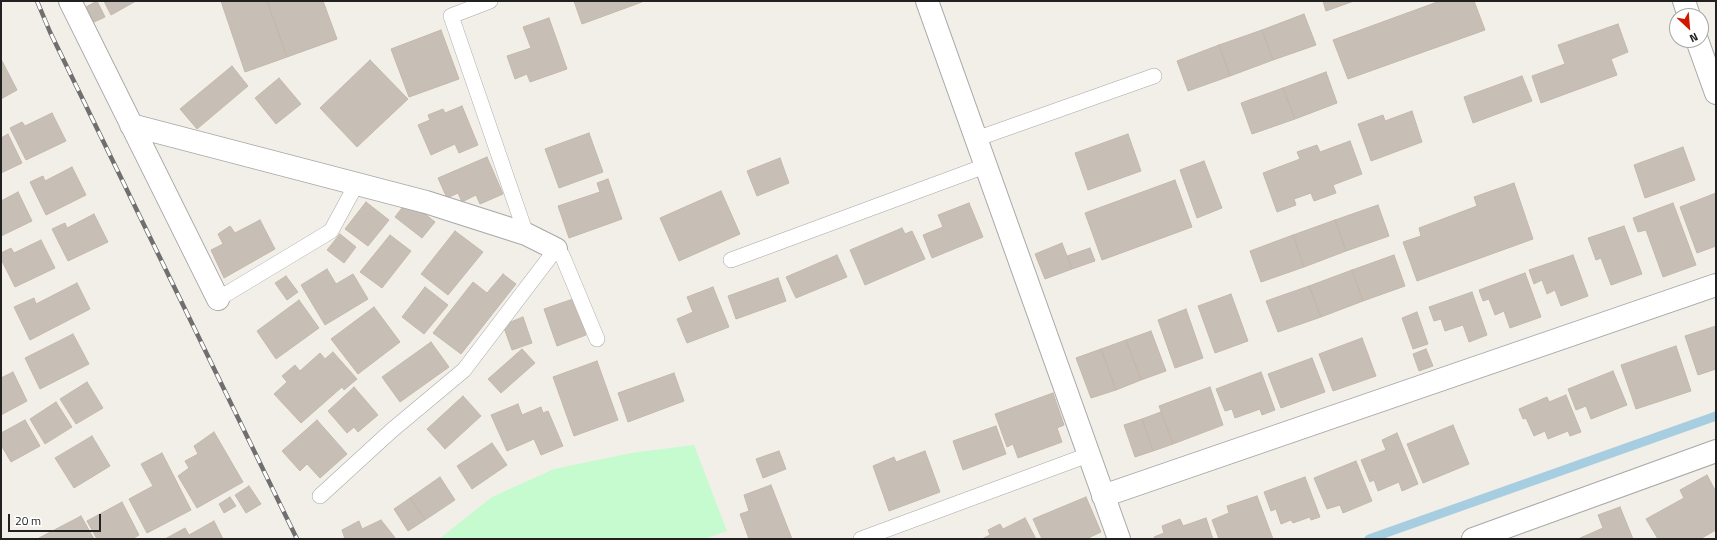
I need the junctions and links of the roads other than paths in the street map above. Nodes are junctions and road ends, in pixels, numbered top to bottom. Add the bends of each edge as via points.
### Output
1 (70, 1) edge
2 (490, 1) edge
3 (927, 1) edge
4 (1701, 48) edge
5 (1154, 76) dead end
6 (1716, 93) edge
7 (131, 125) junction
8 (976, 139) junction
9 (985, 166) junction
10 (357, 183) junction
11 (526, 234) junction
12 (556, 249) junction
13 (732, 260) dead end
14 (1716, 285) edge
15 (218, 298) joint
16 (597, 339) dead end
17 (1716, 451) edge
18 (1088, 455) junction
19 (320, 496) dead end
20 (1103, 496) junction
21 (861, 539) edge
22 (1119, 539) edge
23 (1473, 539) edge

1 - 7 street
2 - 11 lane via 450,16
3 - 8 street
4 - 6 street
5 - 8 lane
7 - 10 street
7 - 15 street
8 - 9 street
9 - 13 lane
9 - 18 street
10 - 11 street
10 - 15 lane via 331,231
11 - 12 street
12 - 16 lane via 562,255
12 - 19 lane via 464,370 391,431
14 - 20 street
17 - 23 street
18 - 20 street
18 - 21 lane
20 - 22 street

